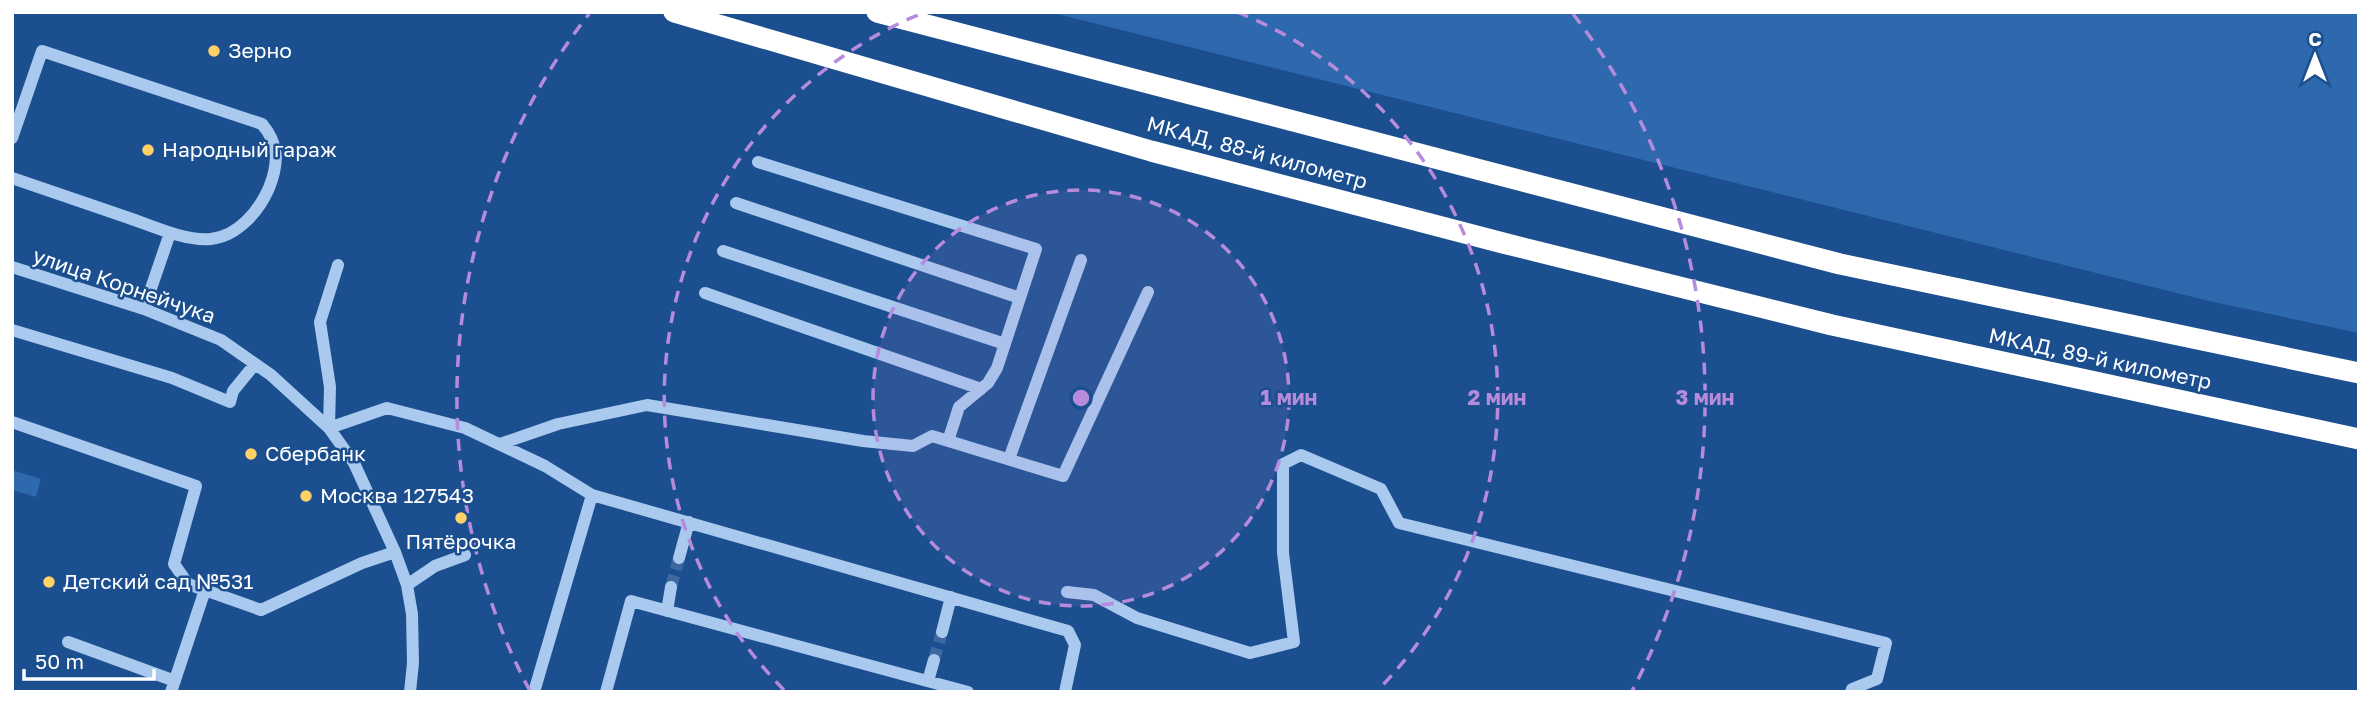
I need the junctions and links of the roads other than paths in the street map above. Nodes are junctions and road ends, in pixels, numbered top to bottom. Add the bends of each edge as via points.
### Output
1 (674, 12) edge
2 (877, 12) edge
3 (12, 138) edge
4 (758, 162) dead end
5 (12, 178) edge
6 (736, 203) dead end
7 (170, 233) junction
8 (723, 251) dead end
9 (1081, 260) dead end
10 (1840, 264) joint
11 (338, 265) dead end
12 (12, 267) edge
13 (1149, 292) dead end
14 (705, 293) dead end
15 (1020, 298) junction
16 (144, 309) junction
17 (1832, 326) joint
18 (12, 330) edge
19 (1005, 344) junction
20 (255, 364) junction
21 (2359, 373) edge
22 (981, 389) junction
23 (12, 422) edge
24 (329, 428) junction
25 (2359, 439) edge
26 (948, 441) junction
27 (500, 444) junction
28 (1009, 459) junction
29 (592, 495) junction
30 (689, 523) junction
31 (395, 552) junction
32 (465, 555) dead end
33 (679, 558) tunnel mouth
34 (407, 585) junction
35 (671, 587) tunnel mouth
36 (205, 590) junction
37 (1067, 592) dead end
38 (951, 597) junction
39 (667, 611) junction
40 (942, 632) tunnel mouth
41 (68, 642) dead end
42 (934, 660) tunnel mouth
43 (928, 681) junction
44 (173, 686) edge
45 (410, 692) edge
46 (534, 692) edge
47 (606, 692) edge
48 (968, 692) edge
49 (1065, 692) edge
50 (1851, 692) edge

1 - 17 highway, МКАД, 88-й километр via 1151,151
2 - 10 highway, МКАД, 88-й километр
3 - 7 street via 42,51 262,124 271,135 276,161 262,203 248,220 211,239
4 - 15 street via 1036,249
5 - 7 street
6 - 15 street
7 - 16 street
8 - 19 street
9 - 28 street
10 - 21 highway, МКАД, 89-й километр
11 - 24 street via 320,322 330,387
12 - 16 street, улица Корнейчука
13 - 28 street via 1063,476
14 - 22 street
15 - 19 street
16 - 20 street, улица Корнейчука via 221,340
17 - 25 highway, МКАД, 89-й километр
18 - 20 street via 172,378 230,402 233,391
19 - 22 street via 997,368
20 - 24 street, улица Корнейчука
22 - 26 street via 959,407
23 - 36 street via 196,486 174,564 188,583
24 - 27 street via 387,408 465,428
24 - 31 street, улица Корнейчука via 354,463
26 - 27 street via 932,436 913,446 863,441 647,405 558,424
26 - 28 street
27 - 29 street
29 - 30 street
29 - 46 street
30 - 33 street
30 - 38 street
31 - 34 street, улица Корнейчука
31 - 36 street via 261,610
32 - 34 street via 435,566
34 - 45 street, улица Корнейчука via 412,614
35 - 39 street
36 - 44 street
37 - 50 street via 1094,595 1137,618 1250,653 1294,642 1283,553 1283,464 1301,454 1381,489 1399,523 1886,643 1877,679
38 - 40 street
38 - 49 street via 1068,631 1075,645
39 - 43 street
39 - 47 street via 631,601
41 - 44 street
42 - 43 street
43 - 48 street

